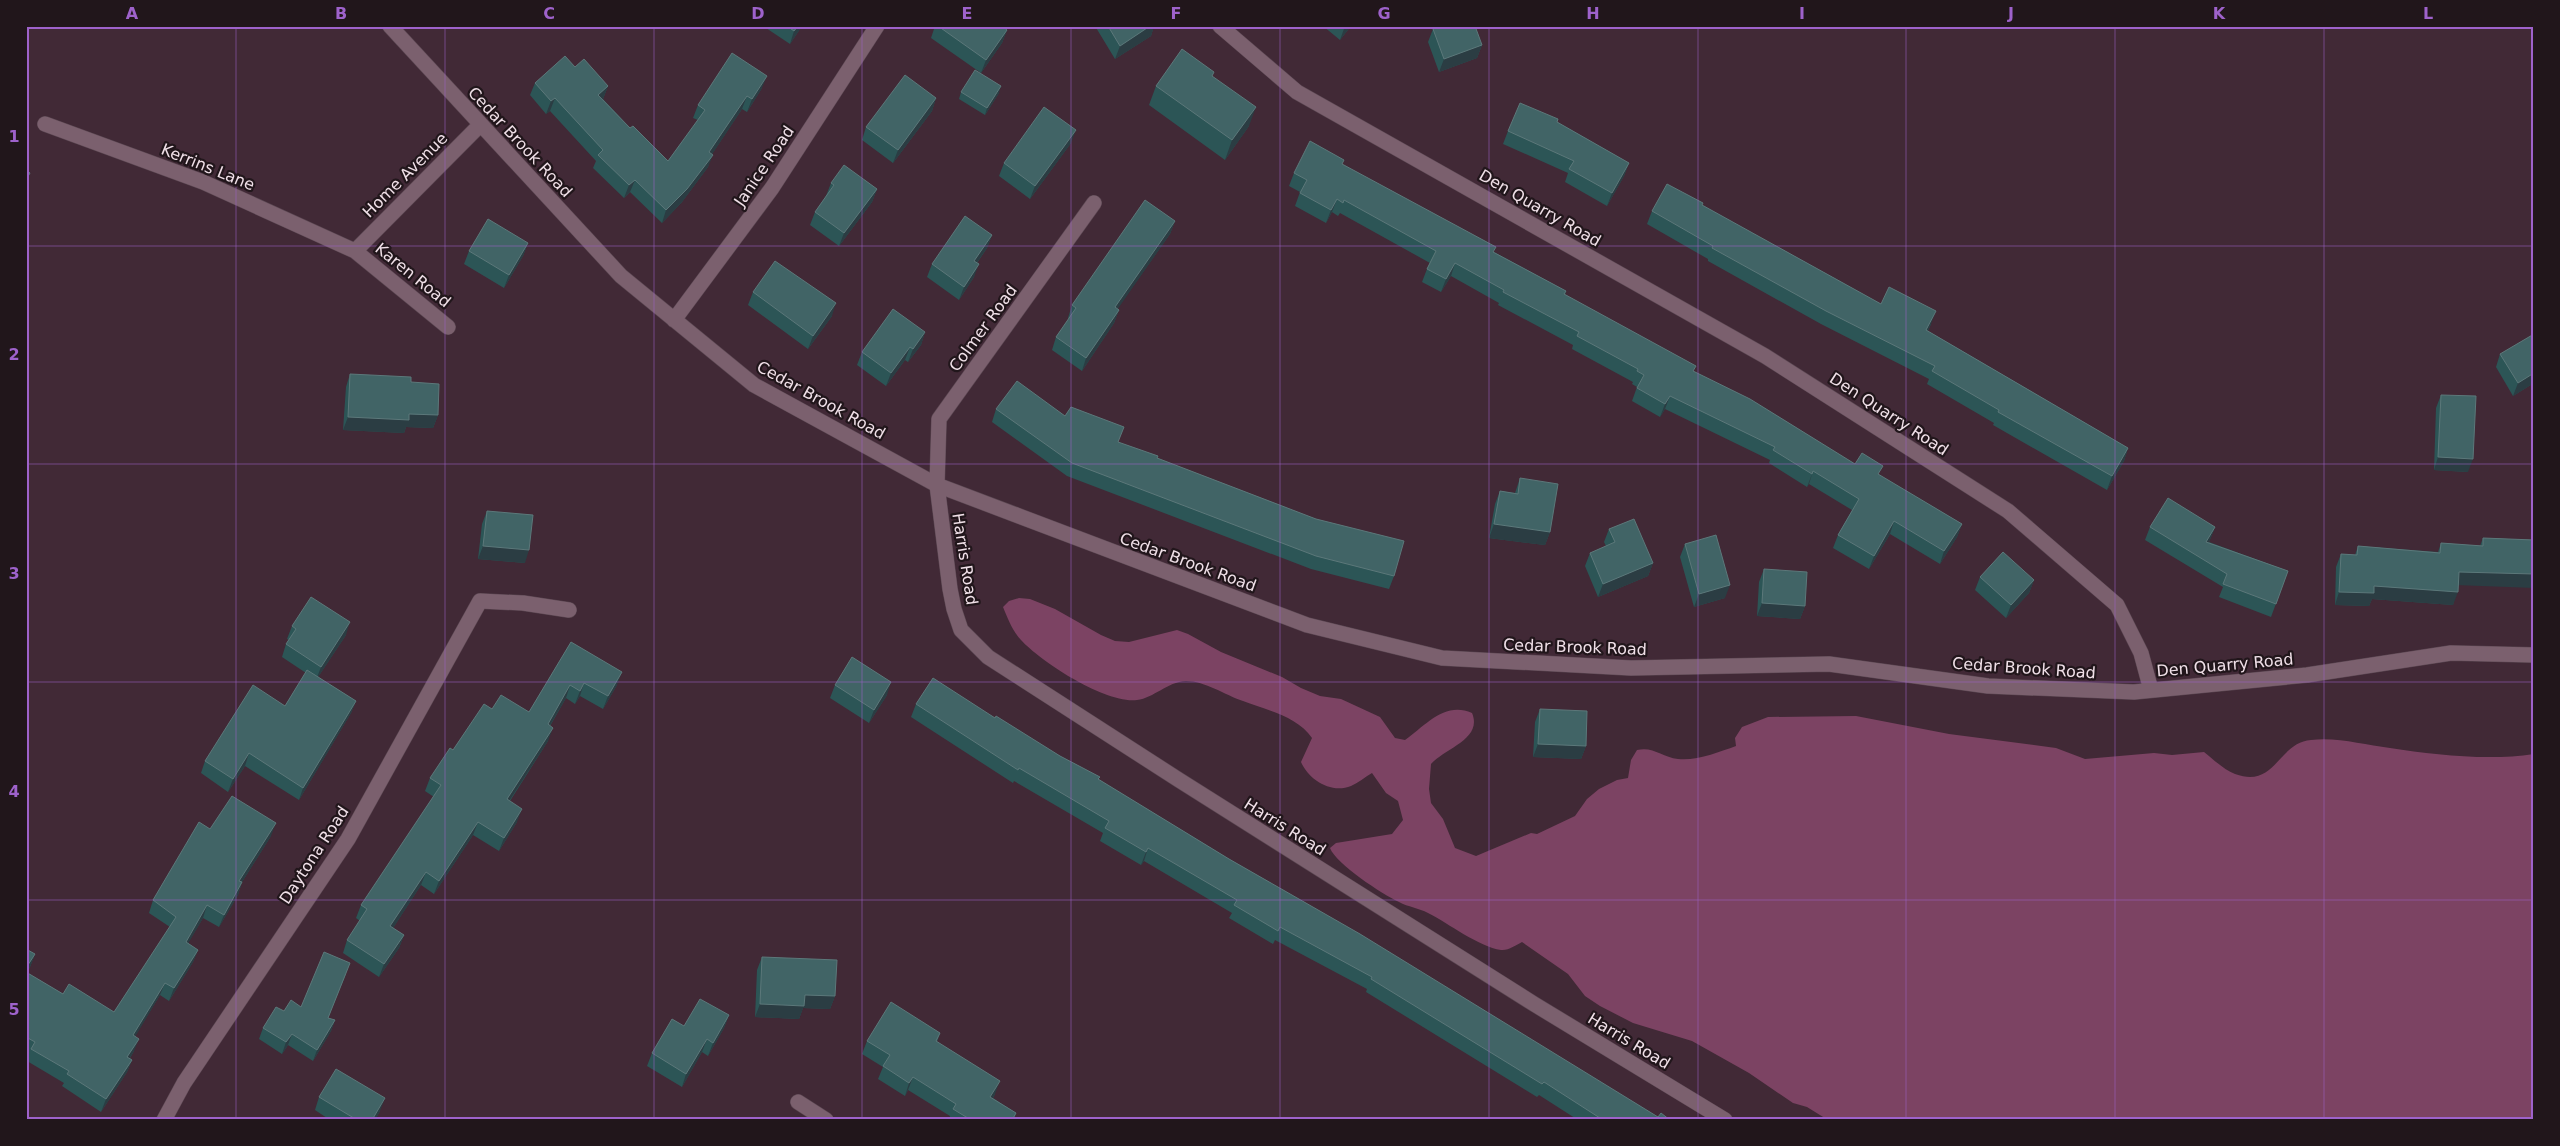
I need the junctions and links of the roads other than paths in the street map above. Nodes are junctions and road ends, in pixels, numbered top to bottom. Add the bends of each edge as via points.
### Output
1 (390, 26) edge
2 (876, 26) edge
3 (1220, 26) edge
4 (45, 124) dead end
5 (480, 125) junction
6 (1094, 203) dead end
7 (355, 251) junction
8 (674, 320) junction
9 (448, 327) dead end
10 (937, 485) junction
11 (569, 610) dead end
12 (2534, 655) edge
13 (2151, 690) junction
14 (798, 1102) dead end
15 (164, 1120) edge
16 (826, 1120) edge
17 (1725, 1120) edge

1 - 5 street, Cedar Brook Road
2 - 8 street, Janice Road via 772,188
3 - 13 street, Den Quarry Road via 1298,92 1765,356 2008,511 2118,605 2140,653
4 - 7 street, Kerrins Lane via 203,182
5 - 7 street, Home Avenue
5 - 8 street, Cedar Brook Road via 621,276
6 - 10 street, Colmer Road via 939,419
7 - 9 street, Karen Road
8 - 10 street, Cedar Brook Road via 754,385
10 - 13 street, Cedar Brook Road via 1307,625 1442,658 1631,668 1829,664 1988,686
10 - 17 street, Harris Road via 954,609 961,630 988,657 1534,1004
11 - 15 street, Daytona Road via 480,601 348,838 184,1083
12 - 13 street, Den Quarry Road via 2451,653 2307,675
14 - 16 street

